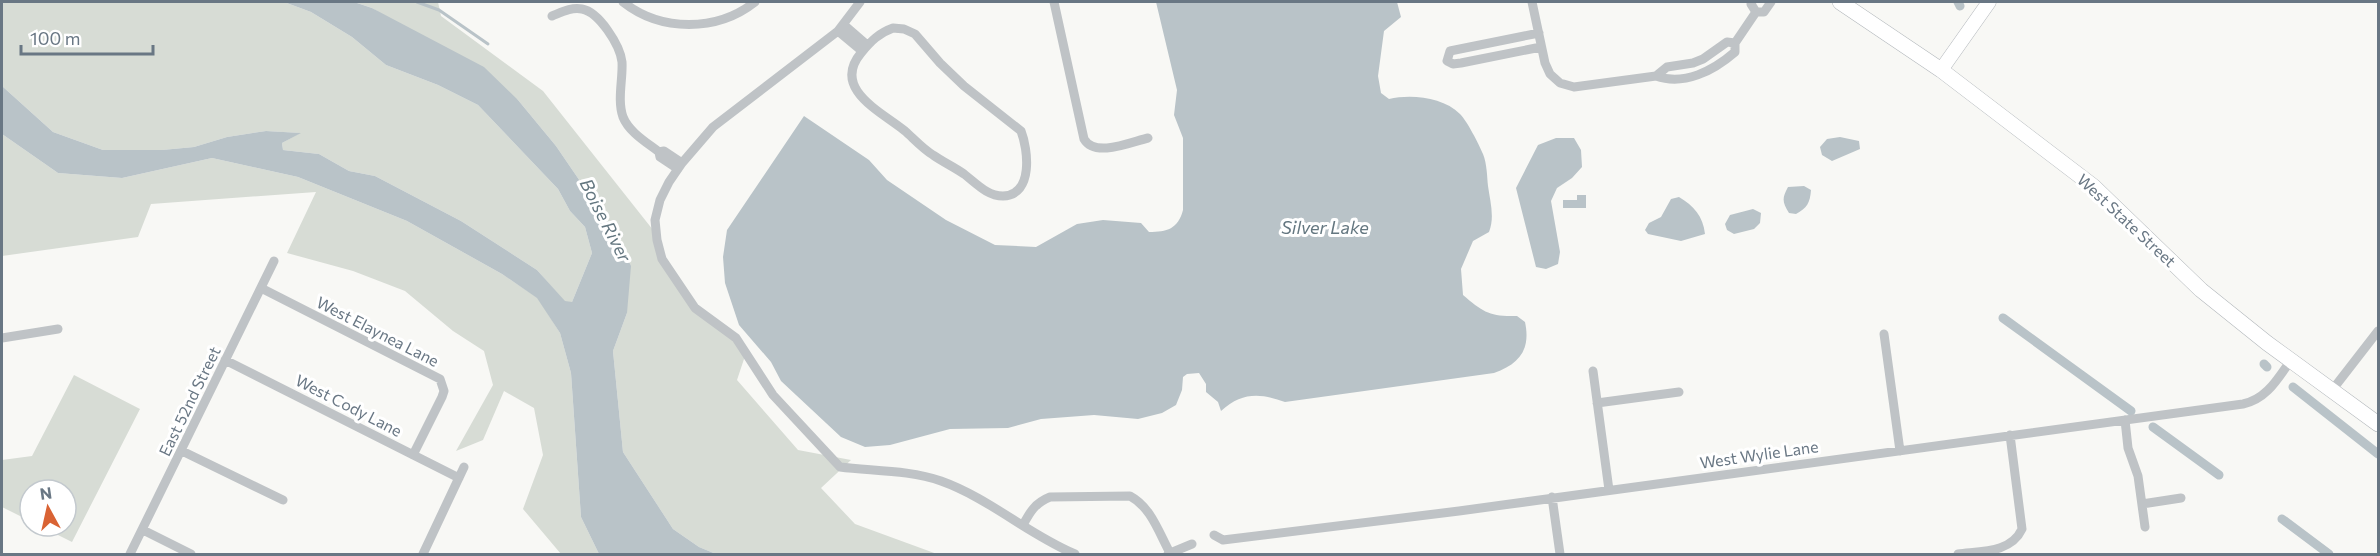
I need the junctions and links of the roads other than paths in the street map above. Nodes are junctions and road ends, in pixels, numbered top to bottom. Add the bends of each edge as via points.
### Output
1 (623, 2) edge
2 (755, 2) edge
3 (860, 2) edge
4 (1054, 2) edge
5 (1532, 2) edge
6 (1752, 2) edge
7 (1771, 2) edge
8 (1840, 2) edge
9 (1989, 2) edge
10 (1756, 12) junction
11 (552, 16) dead end
12 (841, 28) junction
13 (1539, 33) junction
14 (1735, 43) junction
15 (1541, 47) junction
16 (865, 48) junction
17 (1941, 70) junction
18 (1656, 76) junction
19 (1148, 138) dead end
20 (680, 166) junction
21 (274, 261) dead end
22 (261, 288) junction
23 (58, 329) dead end
24 (2379, 331) edge
25 (1884, 334) dead end
26 (2, 338) edge
27 (225, 360) junction
28 (2291, 360) junction
29 (1593, 371) dead end
30 (2333, 389) junction
31 (1679, 392) dead end
32 (1597, 403) junction
33 (2125, 420) junction
34 (2379, 424) edge
35 (2010, 435) junction
36 (1900, 450) junction
37 (182, 452) junction
38 (413, 455) junction
39 (464, 467) dead end
40 (459, 478) junction
41 (1609, 490) junction
42 (1552, 497) junction
43 (2181, 498) dead end
44 (283, 500) dead end
45 (2142, 504) junction
46 (1023, 525) junction
47 (2145, 527) dead end
48 (142, 530) junction
49 (1214, 534) dead end
50 (1192, 544) dead end
51 (1169, 554) edge
52 (130, 555) edge
53 (191, 555) edge
54 (423, 555) edge
55 (1076, 555) edge
56 (1560, 555) edge
57 (1958, 555) edge

1 - 2 street via 657,20 690,25 721,20
3 - 12 street
4 - 19 street via 1087,144 1100,148
5 - 13 street
6 - 10 street
7 - 10 street via 1764,12
8 - 17 main road, West State Street
9 - 17 street
10 - 14 street
11 - 20 street via 572,8 585,9 604,26 621,58 622,115 635,133
12 - 16 street
12 - 20 street via 713,127
13 - 15 street
13 - 15 street via 1450,51 1447,61 1461,63
14 - 18 street via 1726,42 1693,63 1667,67
14 - 18 street via 1735,52 1728,58 1695,77 1668,81
15 - 18 street via 1550,74 1560,83 1574,87
16 - 16 street via 852,68 852,78 863,100 931,154 994,195 1006,196 1018,189 1024,181 1026,160 1021,131 964,86 915,34 893,28 880,33
17 - 28 main road, West State Street via 2093,186 2201,290
20 - 46 street via 660,200 656,220 662,259 695,308 736,338 772,395 840,467 940,481
21 - 22 street, East 52nd Street
22 - 27 street, East 52nd Street
22 - 38 street, West Elaynea Lane via 440,379 442,397
23 - 26 street
24 - 30 street
25 - 36 street
27 - 37 street, East 52nd Street
27 - 38 street, West Cody Lane
28 - 30 main road, West State Street
28 - 33 street, West Wylie Lane via 2268,392 2256,401
29 - 32 street
30 - 34 main road, West State Street
31 - 32 street
32 - 41 street
33 - 35 street, West Wylie Lane
33 - 45 street
35 - 36 street, West Wylie Lane
35 - 57 street via 2022,529 2009,545
36 - 41 street, West Wylie Lane
37 - 44 street
37 - 48 street, East 52nd Street
38 - 40 street, West Cody Lane
39 - 40 street
40 - 54 street
41 - 42 street, West Wylie Lane
42 - 49 street, West Wylie Lane via 1223,540
42 - 56 street
43 - 45 street
45 - 47 street
46 - 51 street via 1033,508 1050,497 1130,496 1146,508
46 - 55 street
48 - 52 street, East 52nd Street
48 - 53 street
50 - 51 street

